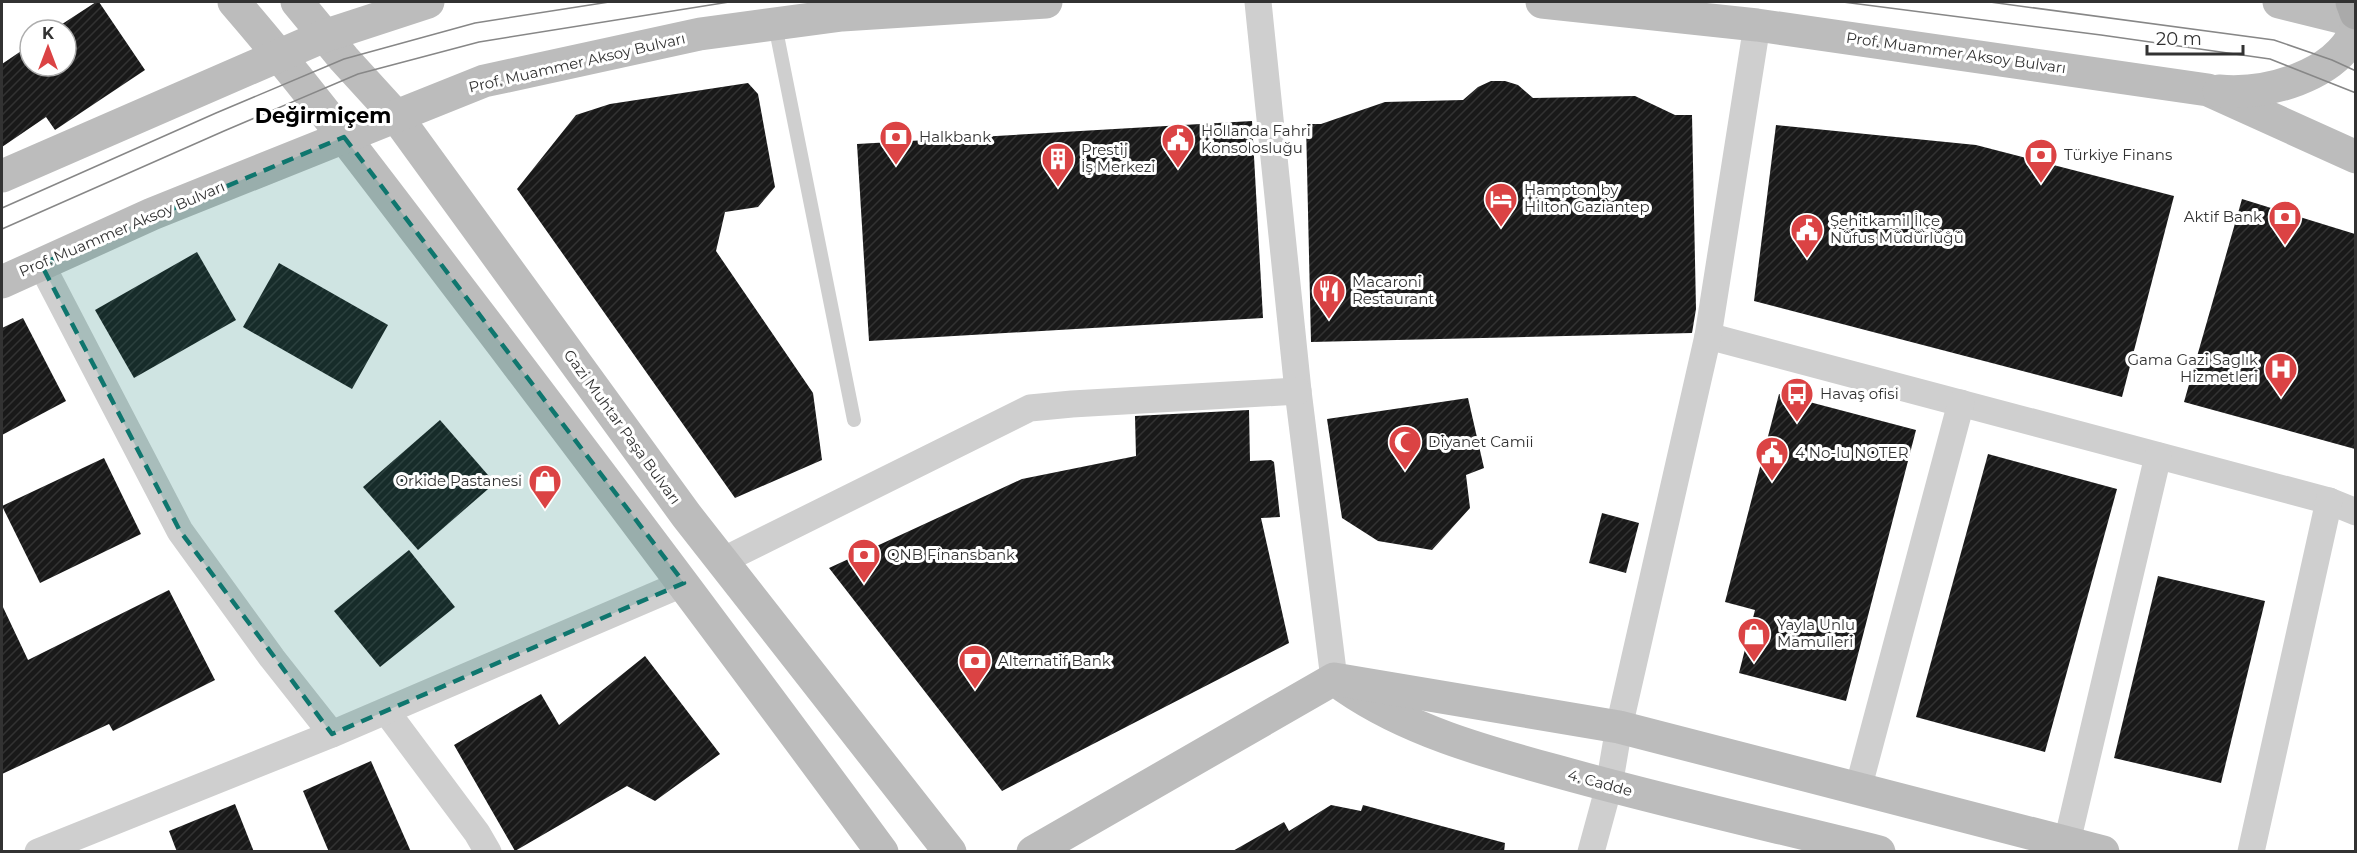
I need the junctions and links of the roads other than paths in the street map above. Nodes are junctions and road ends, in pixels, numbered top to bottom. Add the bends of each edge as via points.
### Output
1 (234, 2) edge
2 (297, 2) edge
3 (428, 2) edge
4 (1046, 2) edge
5 (1258, 2) edge
6 (1542, 2) edge
7 (2279, 2) edge
8 (2352, 2) edge
9 (2355, 13) edge
10 (2355, 21) edge
11 (775, 24) junction
12 (1757, 25) junction
13 (2355, 30) edge
14 (324, 36) junction
15 (279, 54) junction
16 (2208, 90) junction
17 (396, 116) junction
18 (344, 137) junction
19 (2355, 157) edge
20 (2, 174) edge
21 (41, 264) junction
22 (2, 282) edge
23 (1708, 336) junction
24 (1298, 391) junction
25 (1961, 403) junction
26 (854, 420) dead end
27 (2158, 456) junction
28 (2329, 501) junction
29 (2355, 513) edge
30 (722, 561) junction
31 (684, 583) junction
32 (1334, 679) junction
33 (386, 711) junction
34 (1619, 727) junction
35 (332, 734) junction
36 (1609, 786) junction
37 (1858, 789) junction
38 (2067, 842) junction
39 (38, 852) edge
40 (488, 852) edge
41 (882, 852) edge
42 (950, 852) edge
43 (1033, 852) edge
44 (1591, 852) edge
45 (1879, 852) edge
46 (2103, 852) edge
47 (2251, 852) edge

1 - 15 main road
2 - 14 main road, Gazi Muhtar Paşa Bulvarı
3 - 14 main road
4 - 11 main road, Prof. Muammer Aksoy Bulvarı via 842,15
5 - 24 street
6 - 12 main road, Prof. Muammer Aksoy Bulvarı
7 - 10 main road
8 - 9 main road
11 - 17 main road, Prof. Muammer Aksoy Bulvarı via 700,34 484,81
11 - 26 lane
12 - 16 main road, Prof. Muammer Aksoy Bulvarı
12 - 23 street
13 - 16 main road via 2350,43 2332,60 2289,83 2245,92
14 - 15 main road
14 - 17 main road, Gazi Muhtar Paşa Bulvarı
15 - 18 main road
15 - 20 main road
16 - 19 main road, Prof. Muammer Aksoy Bulvarı
17 - 18 main road, Prof. Muammer Aksoy Bulvarı
17 - 30 main road, Gazi Muhtar Paşa Bulvarı
18 - 21 main road, Prof. Muammer Aksoy Bulvarı via 152,214
18 - 31 main road
21 - 22 main road, Prof. Muammer Aksoy Bulvarı
21 - 35 street via 180,531
23 - 25 street
23 - 34 street
24 - 30 street via 1030,408
24 - 32 street
25 - 27 street
25 - 37 street
27 - 28 street
27 - 38 street
28 - 29 street
28 - 47 street
30 - 42 main road, Gazi Muhtar Paşa Bulvarı
31 - 33 street
31 - 41 main road
32 - 34 main road
32 - 36 main road, 4. Cadde via 1373,706 1472,747
32 - 43 main road
33 - 35 street
33 - 40 street
34 - 36 street
34 - 37 main road
35 - 39 street
36 - 44 street
36 - 45 main road, 4. Cadde
37 - 38 main road
38 - 46 main road

